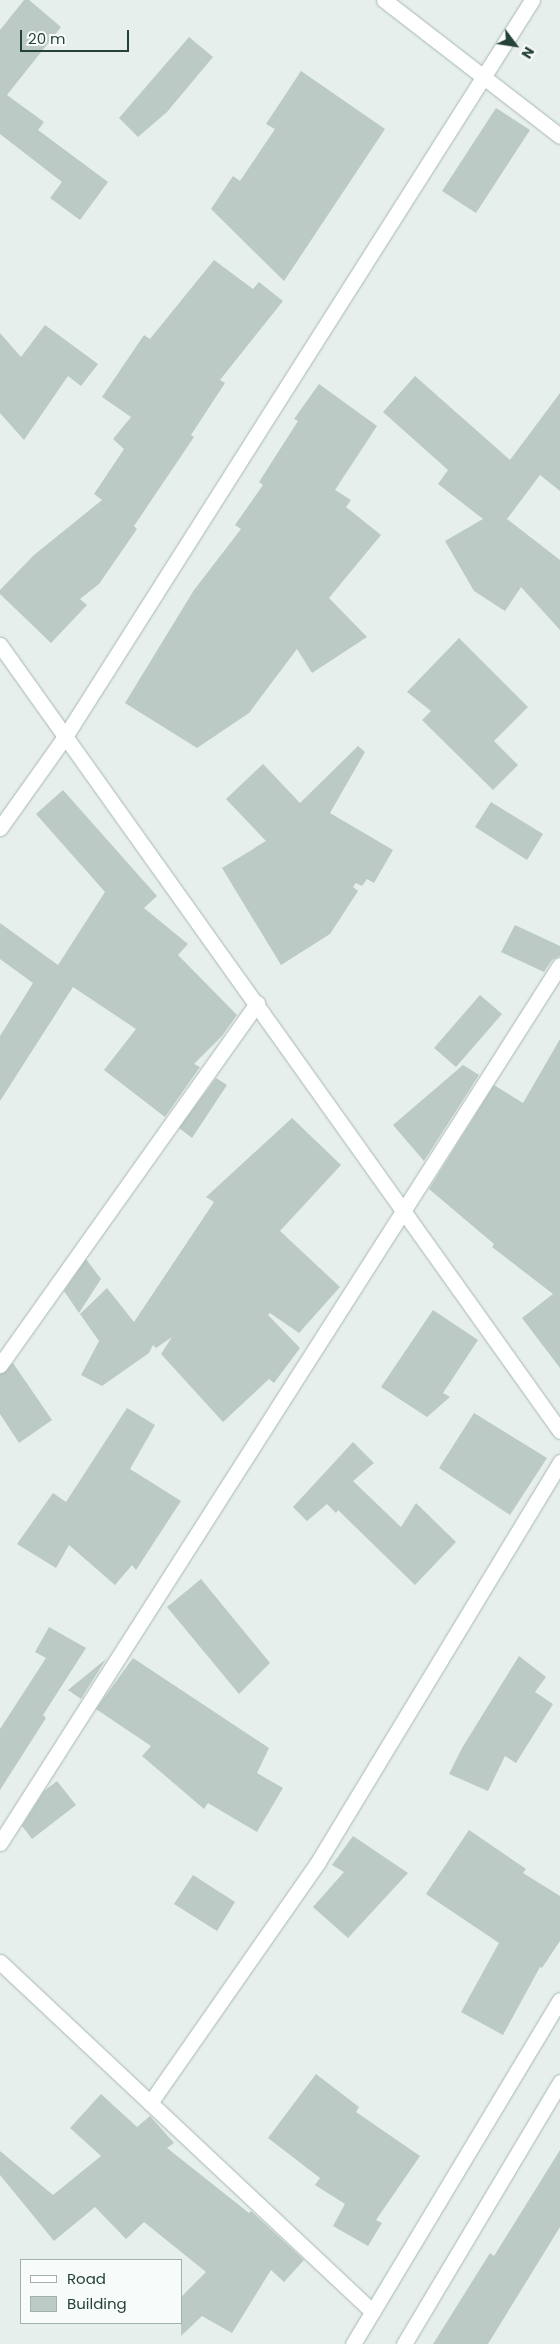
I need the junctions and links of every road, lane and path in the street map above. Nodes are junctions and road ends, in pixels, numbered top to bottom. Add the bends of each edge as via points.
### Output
1 (384, 0) edge
2 (532, 0) edge
3 (483, 76) junction
4 (560, 136) edge
5 (0, 645) edge
6 (66, 735) junction
7 (0, 828) edge
8 (560, 965) edge
9 (257, 1003) junction
10 (403, 1210) junction
11 (0, 1365) edge
12 (560, 1431) edge
13 (560, 1462) edge
14 (0, 1843) edge
15 (0, 1962) edge
16 (560, 2000) edge
17 (560, 2082) edge
18 (150, 2103) junction
19 (373, 2312) junction
20 (353, 2344) edge
21 (404, 2344) edge

1 - 3 street
2 - 3 street
3 - 4 street
3 - 6 street
5 - 6 street
6 - 7 street
6 - 9 street
8 - 10 street
9 - 10 street
9 - 11 street
10 - 12 street
10 - 14 street
13 - 18 street via 318,1862
15 - 18 street
16 - 19 street
17 - 21 street
18 - 19 street
19 - 20 street

